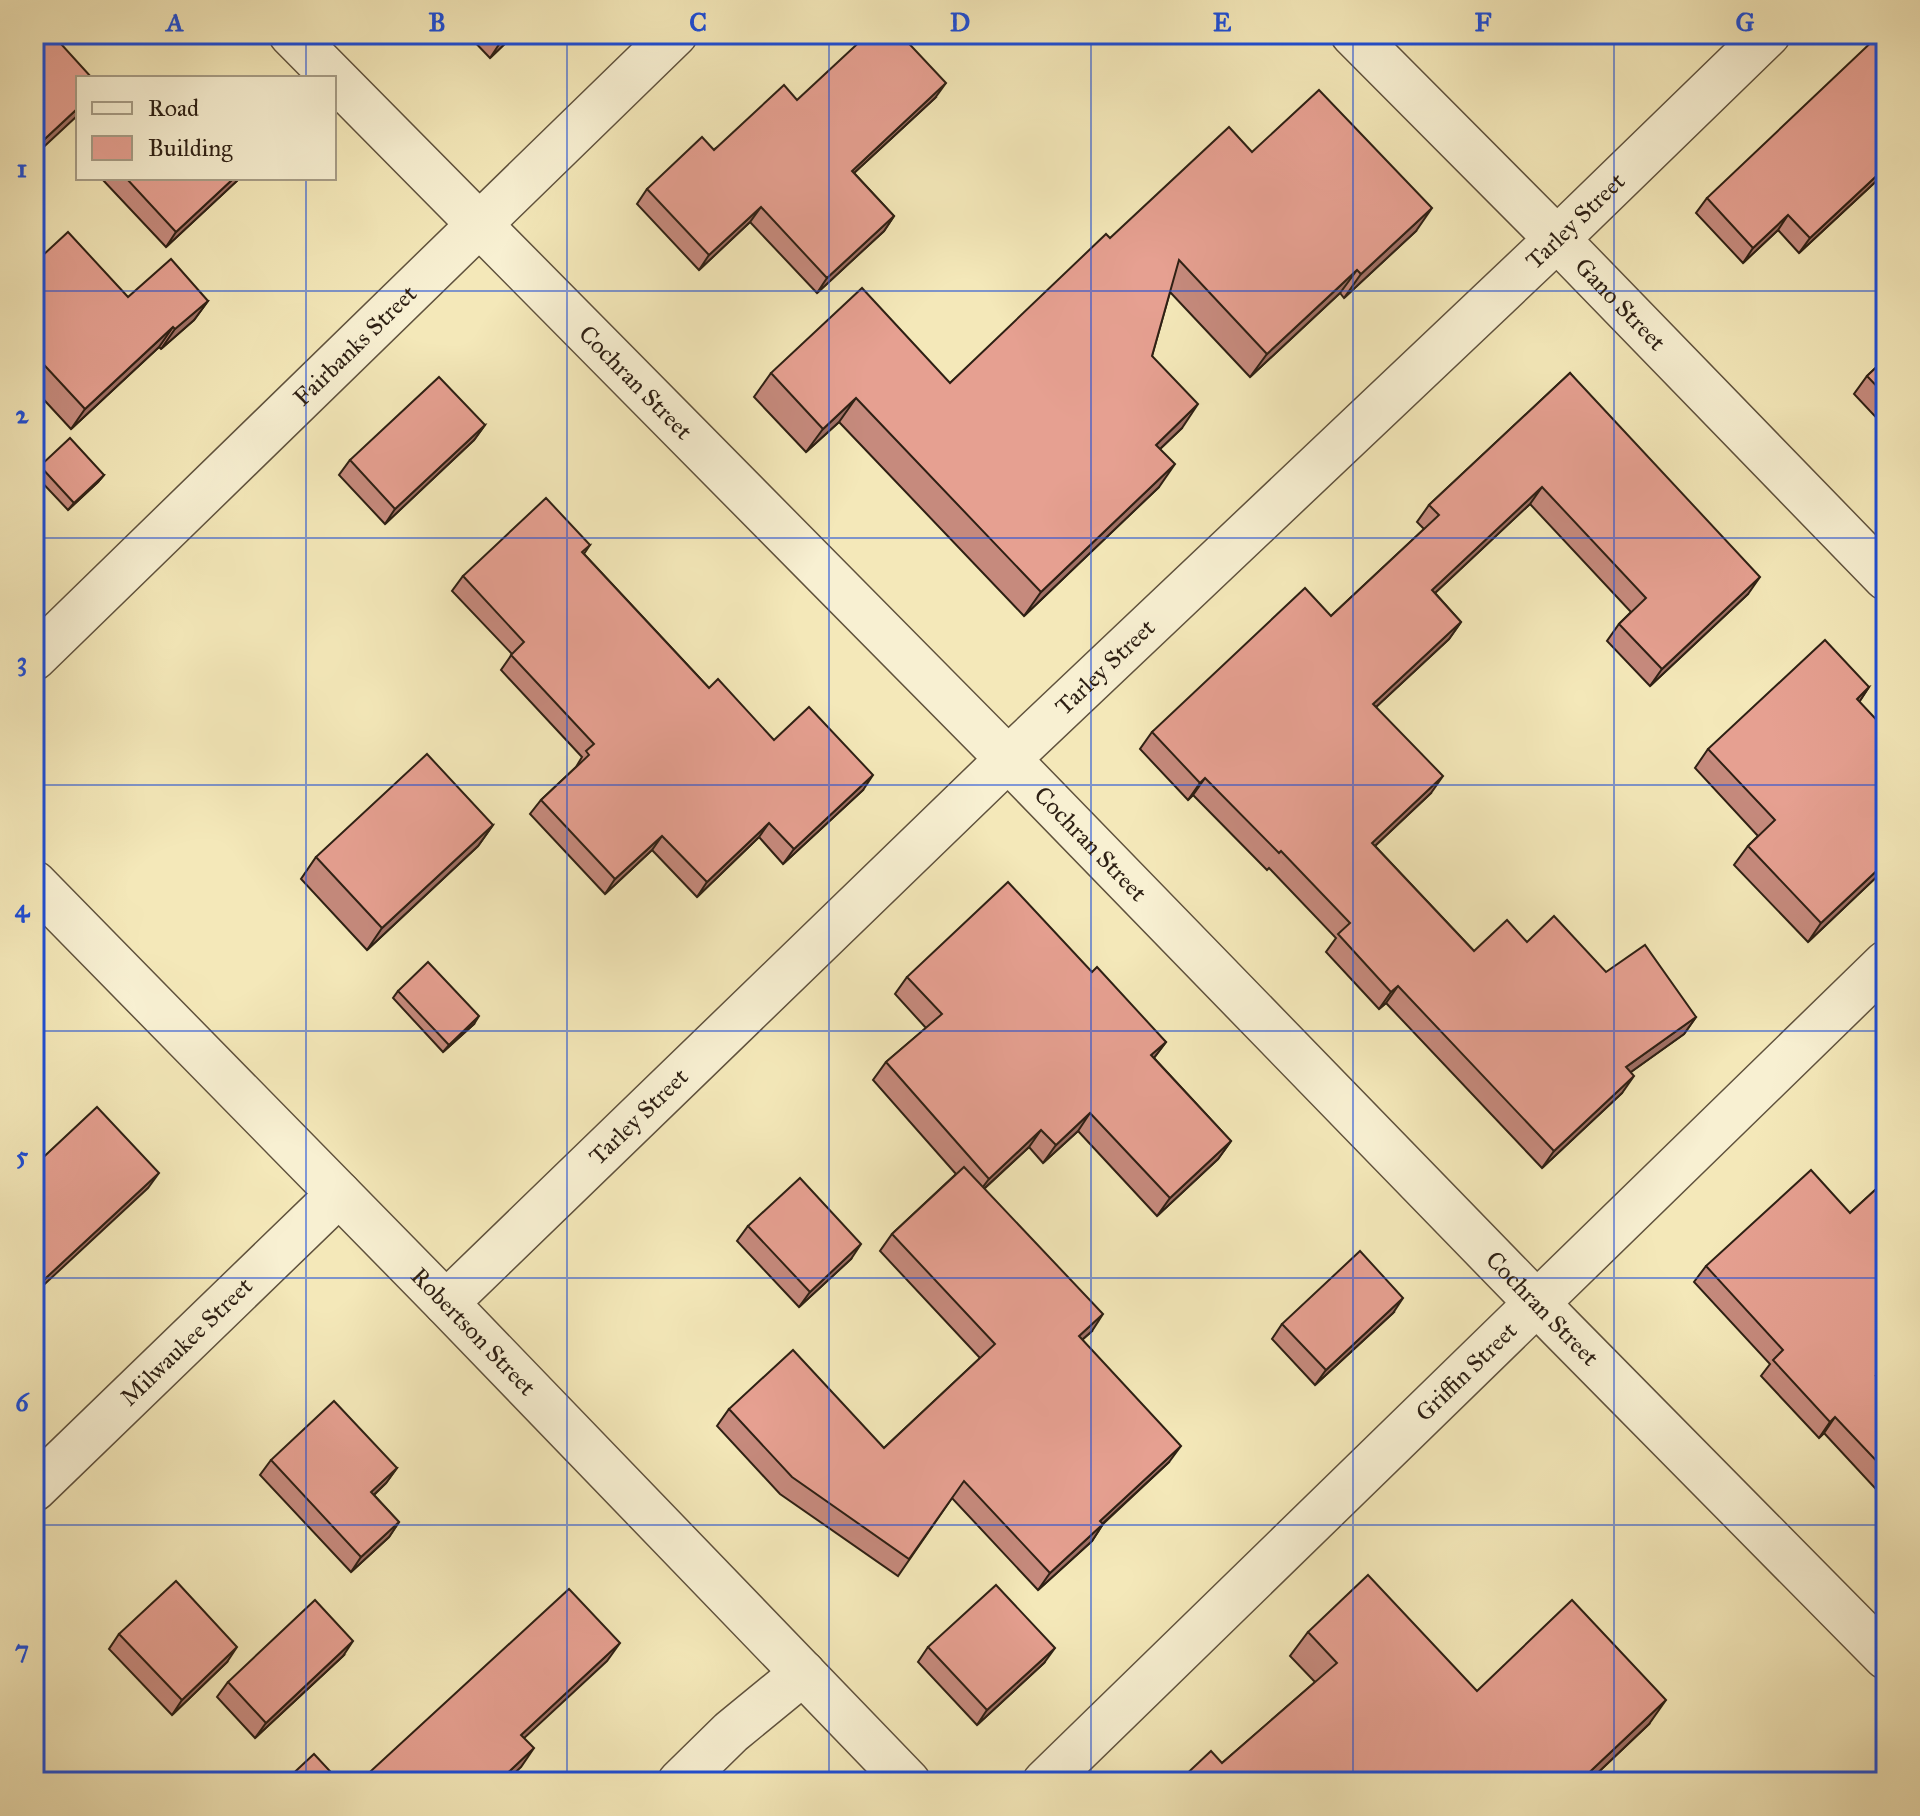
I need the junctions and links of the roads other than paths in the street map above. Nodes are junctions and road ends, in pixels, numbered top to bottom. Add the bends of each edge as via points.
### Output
1 (291, 34) edge
2 (675, 34) edge
3 (1353, 34) edge
4 (1768, 34) edge
5 (332, 76) edge
6 (336, 80) edge
7 (479, 226) junction
8 (1557, 239) junction
9 (1886, 578) edge
10 (34, 658) edge
11 (1008, 759) junction
12 (34, 883) edge
13 (1886, 963) edge
14 (339, 1194) junction
15 (446, 1303) junction
16 (1537, 1303) junction
17 (34, 1489) edge
18 (1886, 1657) edge
19 (803, 1673) junction
20 (680, 1782) edge
21 (908, 1782) edge
22 (1045, 1782) edge

1 - 5 street, Cochran Street
2 - 7 street, Fairbanks Street
3 - 8 street, Gano Street
4 - 8 street, Tarley Street
6 - 7 street, Cochran Street
7 - 10 street, Fairbanks Street
7 - 11 street, Cochran Street
8 - 9 street, Gano Street
8 - 11 street, Tarley Street
11 - 15 street, Tarley Street
11 - 16 street, Cochran Street
12 - 14 street, Robertson Street
13 - 16 street, Griffin Street
14 - 15 street, Robertson Street
14 - 17 street, Milwaukee Street
15 - 19 street, Robertson Street
16 - 18 street, Cochran Street
16 - 22 street, Griffin Street
19 - 20 street
19 - 21 street, Robertson Street

